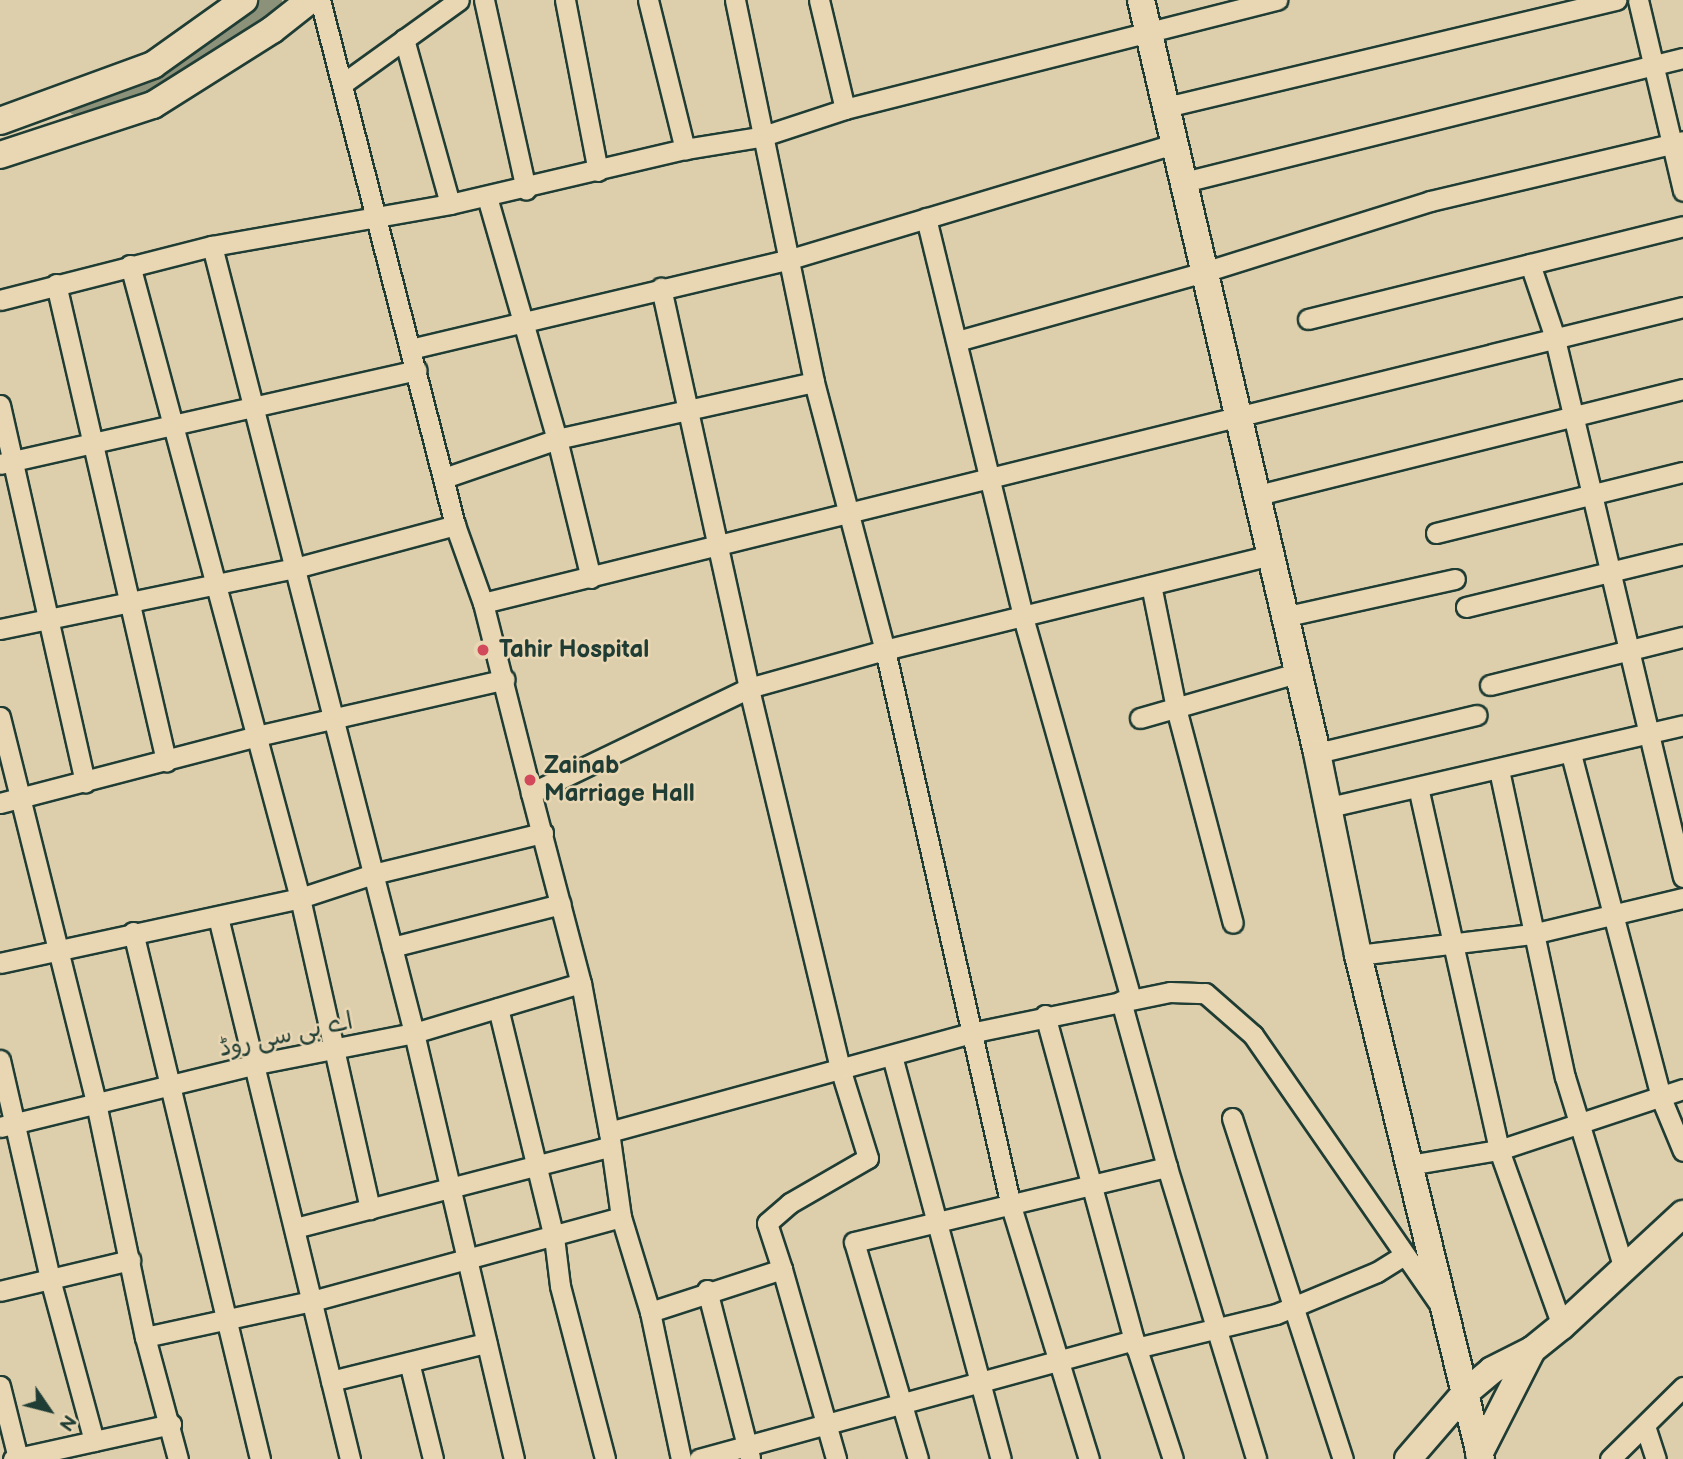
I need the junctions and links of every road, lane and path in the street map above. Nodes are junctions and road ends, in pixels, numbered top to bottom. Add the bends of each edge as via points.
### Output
1 (244, 0) edge
2 (310, 0) edge
3 (320, 0) edge
4 (459, 0) edge
5 (484, 0) edge
6 (565, 0) edge
7 (648, 0) edge
8 (735, 0) edge
9 (819, 0) edge
10 (1142, 0) edge
11 (1277, 0) edge
12 (1616, 0) edge
13 (1638, 0) edge
14 (1149, 30) junction
15 (404, 39) junction
16 (1683, 58) edge
17 (1651, 65) junction
18 (345, 82) junction
19 (1166, 107) junction
20 (845, 110) junction
21 (0, 121) edge
22 (760, 137) junction
23 (1678, 142) edge
24 (1177, 143) junction
25 (685, 149) junction
26 (0, 155) edge
27 (598, 171) junction
28 (1184, 182) junction
29 (526, 189) junction
30 (1683, 191) edge
31 (487, 197) junction
32 (450, 204) junction
33 (376, 214) junction
34 (926, 218) junction
35 (1683, 226) edge
36 (212, 246) junction
37 (787, 260) junction
38 (1530, 264) junction
39 (130, 265) junction
40 (1204, 272) junction
41 (56, 284) junction
42 (661, 288) junction
43 (0, 300) edge
44 (1683, 307) edge
45 (1308, 319) dead end
46 (524, 321) junction
47 (1554, 335) junction
48 (957, 341) junction
49 (410, 349) junction
50 (417, 370) junction
51 (814, 382) junction
52 (1683, 389) edge
53 (251, 404) junction
54 (0, 405) edge
55 (690, 410) junction
56 (1573, 416) junction
57 (1238, 419) junction
58 (173, 426) junction
59 (557, 439) junction
60 (92, 443) junction
61 (7, 463) edge
62 (1683, 472) edge
63 (444, 478) junction
64 (989, 480) junction
65 (1592, 493) junction
66 (1258, 495) junction
67 (849, 513) junction
68 (455, 525) junction
69 (1436, 533) dead end
70 (717, 547) junction
71 (1683, 554) edge
72 (1271, 555) junction
73 (295, 568) junction
74 (1607, 572) junction
75 (591, 578) junction
76 (1455, 579) dead end
77 (1152, 585) junction
78 (214, 586) junction
79 (483, 603) junction
80 (129, 604) junction
81 (1466, 607) dead end
82 (50, 617) junction
83 (1023, 617) junction
84 (1283, 617) junction
85 (0, 629) edge
86 (1683, 637) edge
87 (1628, 649) junction
88 (885, 650) junction
89 (1297, 673) junction
90 (505, 679) junction
91 (1490, 685) dead end
92 (749, 688) junction
93 (1176, 708) junction
94 (1478, 715) dead end
95 (0, 717) edge
96 (1140, 718) dead end
97 (331, 720) junction
98 (1683, 724) edge
99 (1647, 733) junction
100 (257, 736) junction
101 (1317, 753) junction
102 (1571, 754) junction
103 (166, 762) junction
104 (1499, 770) junction
105 (85, 783) junction
106 (1418, 787) junction
107 (531, 793) junction
108 (10, 801) edge
109 (1329, 807) junction
110 (543, 832) junction
111 (373, 874) junction
112 (1683, 877) edge
113 (300, 898) junction
114 (1683, 898) edge
115 (561, 904) junction
116 (1615, 914) junction
117 (218, 917) junction
118 (1233, 923) dead end
119 (133, 932) junction
120 (1532, 934) junction
121 (1452, 946) junction
122 (392, 947) junction
123 (57, 950) junction
124 (1358, 955) junction
125 (0, 963) edge
126 (581, 983) junction
127 (1126, 1000) junction
128 (498, 1007) junction
129 (1045, 1015) junction
130 (975, 1032) junction
131 (414, 1034) junction
132 (335, 1049) junction
133 (892, 1056) junction
134 (0, 1060) edge
135 (256, 1064) junction
136 (840, 1068) junction
137 (171, 1087) junction
138 (1683, 1090) edge
139 (1661, 1098) junction
140 (96, 1103) junction
141 (1232, 1118) dead end
142 (1578, 1124) junction
143 (8, 1125) edge
144 (610, 1139) junction
145 (1499, 1150) junction
146 (1683, 1151) edge
147 (537, 1165) junction
148 (1409, 1165) junction
149 (1167, 1167) junction
150 (1089, 1185) junction
151 (451, 1188) junction
152 (1011, 1206) junction
153 (370, 1209) junction
154 (1683, 1214) edge
155 (621, 1217) junction
156 (939, 1221) junction
157 (295, 1228) junction
158 (554, 1237) junction
159 (1405, 1255) junction
160 (467, 1259) junction
161 (130, 1260) junction
162 (782, 1269) junction
163 (1624, 1269) junction
164 (50, 1279) junction
165 (707, 1290) junction
166 (0, 1291) edge
167 (312, 1301) junction
168 (1294, 1307) junction
169 (650, 1312) junction
170 (1448, 1316) junction
171 (224, 1321) junction
172 (1562, 1326) junction
173 (1216, 1328) junction
174 (145, 1337) junction
175 (486, 1343) junction
176 (1135, 1344) junction
177 (1532, 1350) junction
178 (1056, 1360) junction
179 (409, 1362) junction
180 (331, 1381) junction
181 (982, 1383) junction
182 (0, 1386) edge
183 (1683, 1387) edge
184 (1465, 1393) junction
185 (903, 1404) junction
186 (171, 1424) junction
187 (826, 1424) junction
188 (1645, 1426) junction
189 (94, 1441) junction
190 (749, 1453) edge
191 (1480, 1456) edge
192 (15, 1459) edge
193 (178, 1459) edge
194 (260, 1459) edge
195 (350, 1459) edge
196 (433, 1459) edge
197 (514, 1459) edge
198 (605, 1459) edge
199 (681, 1459) edge
200 (699, 1459) edge
201 (836, 1459) edge
202 (918, 1459) edge
203 (1001, 1459) edge
204 (1089, 1459) edge
205 (1173, 1459) edge
206 (1256, 1459) edge
207 (1343, 1459) edge
208 (1408, 1459) edge
209 (1610, 1459) edge
210 (1656, 1459) edge

1 - 21 street via 152,65
2 - 26 street via 272,30 153,105
3 - 18 street
4 - 15 street
5 - 29 street
6 - 27 street
7 - 25 street
8 - 22 street
9 - 20 street
10 - 14 street
11 - 14 street
12 - 19 street
13 - 17 street
14 - 19 street
14 - 20 street
15 - 18 street
15 - 32 street
16 - 17 street
17 - 23 street
17 - 28 street
18 - 33 street
19 - 24 street
20 - 22 street
22 - 25 street
22 - 37 street
23 - 30 street
23 - 40 street via 1430,201
24 - 28 street
24 - 34 street
25 - 27 street
27 - 29 street
28 - 40 street
29 - 31 street
31 - 32 street
31 - 46 street
32 - 33 street
33 - 36 street
33 - 49 street
34 - 37 street
34 - 48 street
35 - 38 street
36 - 39 street
36 - 53 street
37 - 42 street
37 - 51 street
38 - 45 street
38 - 47 street
39 - 41 street
39 - 58 street
40 - 48 street
40 - 57 street
41 - 43 street
41 - 60 street
42 - 46 street
42 - 55 street
44 - 47 street
46 - 49 street
46 - 59 street
47 - 56 street
47 - 57 street
48 - 64 street
49 - 50 street
50 - 53 street
50 - 63 street
51 - 55 street
51 - 67 street
52 - 56 street
53 - 58 street
53 - 73 street
54 - 61 street
55 - 59 street
55 - 70 street
56 - 65 street
56 - 66 street
57 - 64 street
57 - 66 street
58 - 60 street
58 - 78 street
59 - 63 street
59 - 75 street
60 - 61 street
60 - 80 street
61 - 82 street
62 - 65 street
63 - 68 street
64 - 67 street
64 - 83 street
65 - 69 street
65 - 74 street
66 - 72 street
67 - 70 street
67 - 88 street
68 - 73 street
68 - 79 street
70 - 75 street
70 - 92 street
71 - 74 street
72 - 77 street
72 - 84 street
73 - 78 street
73 - 97 street
74 - 81 street
74 - 87 street
75 - 79 street
76 - 84 street
77 - 83 street
77 - 93 street
78 - 80 street
78 - 100 street
79 - 90 street
80 - 82 street
80 - 103 street
82 - 85 street
82 - 105 street
83 - 88 street
83 - 127 street
84 - 89 street
86 - 87 street
87 - 91 street
87 - 99 street
88 - 92 street
88 - 130 street
89 - 93 street
89 - 101 street
90 - 97 street
90 - 107 street
92 - 107 street
92 - 136 street
93 - 96 street
93 - 118 street
94 - 101 street
95 - 108 street
97 - 100 street
97 - 111 street
98 - 99 street
99 - 102 street
99 - 112 street
100 - 103 street
100 - 113 street
101 - 109 street
102 - 104 street
102 - 116 street
103 - 105 street
104 - 106 street
104 - 120 street
105 - 108 street
106 - 109 street
106 - 121 street
107 - 110 street
108 - 123 street
109 - 124 street
110 - 111 street
110 - 115 street
111 - 113 street
111 - 122 street
113 - 117 street
113 - 132 street
114 - 116 street
115 - 122 street
115 - 126 street
116 - 120 street
116 - 139 street
117 - 119 street
117 - 135 street
119 - 123 street
119 - 137 street
120 - 121 street
120 - 142 street
121 - 124 street
121 - 145 street
122 - 131 street
123 - 125 street
123 - 140 street
124 - 148 street
126 - 128 street, اے بی سی روڈ
126 - 144 street
127 - 129 street
127 - 149 street
127 - 159 street via 1170,992 1205,993 1253,1035
128 - 131 street, اے بی سی روڈ
128 - 147 street
129 - 130 street
129 - 150 street
130 - 133 street
130 - 152 street via 971,1043
131 - 132 street, اے بی سی روڈ
131 - 151 street
132 - 135 street, اے بی سی روڈ
132 - 153 street
133 - 136 street
133 - 156 street
134 - 143 street
135 - 137 street, اے بی سی روڈ
135 - 157 street
136 - 144 street
136 - 162 street via 868,1158 790,1203 767,1223
137 - 140 street, اے بی سی روڈ
137 - 171 street
138 - 139 street
139 - 142 street
139 - 146 street
140 - 143 street, اے بی سی روڈ
140 - 161 street
141 - 168 street
142 - 145 street
142 - 163 street
143 - 164 street
144 - 147 street
144 - 155 street
145 - 148 street
145 - 172 street
147 - 151 street
147 - 158 street
148 - 170 street
149 - 150 street
149 - 173 street
150 - 152 street
150 - 176 street
151 - 153 street
151 - 160 street
152 - 156 street
152 - 178 street
153 - 157 street
154 - 163 street
155 - 158 street
155 - 169 street
156 - 181 street
156 - 185 street via 854,1242
157 - 167 street
158 - 160 street
158 - 198 street via 560,1286
159 - 168 street via 1377,1272
159 - 170 street
160 - 167 street
160 - 175 street
161 - 164 street
161 - 174 street
162 - 165 street
162 - 187 street
163 - 172 street
164 - 166 street
164 - 189 street
165 - 169 street
165 - 190 street
167 - 171 street
167 - 180 street
168 - 173 street
168 - 207 street
169 - 199 street
170 - 184 street
171 - 174 street
171 - 194 street
172 - 177 street
173 - 176 street
173 - 206 street
174 - 186 street
175 - 179 street
175 - 197 street
176 - 178 street
176 - 205 street
177 - 184 street via 1492,1370
177 - 191 street
178 - 181 street
178 - 204 street
179 - 180 street
179 - 196 street
180 - 195 street
181 - 185 street
181 - 203 street
182 - 192 street
183 - 188 street
184 - 191 street
184 - 208 street
185 - 187 street
185 - 202 street
186 - 189 street
186 - 193 street
187 - 190 street
187 - 201 street
188 - 209 street
188 - 210 street
189 - 192 street
190 - 200 street

